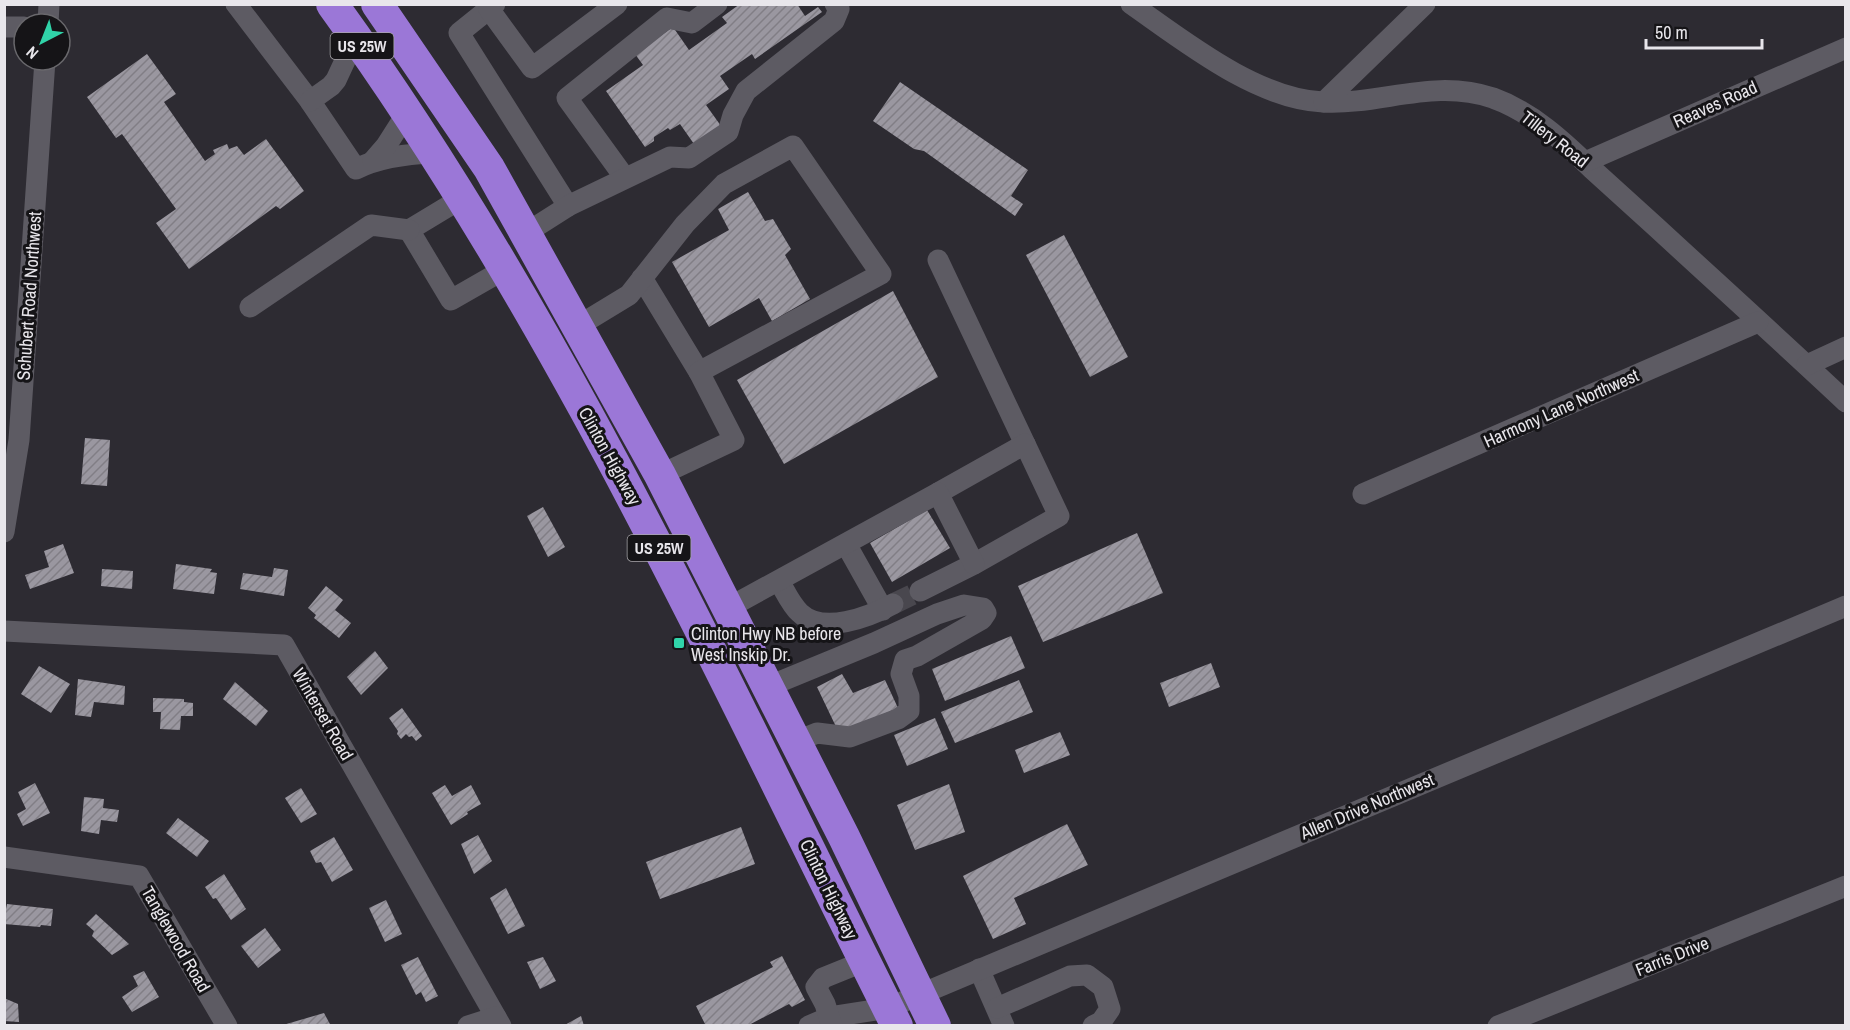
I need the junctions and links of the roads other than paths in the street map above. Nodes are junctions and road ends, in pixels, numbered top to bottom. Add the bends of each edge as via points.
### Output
1 (236, 4) edge
2 (332, 4) edge
3 (377, 4) edge
4 (617, 4) edge
5 (717, 4) edge
6 (835, 4) edge
7 (1131, 4) edge
8 (1425, 4) edge
9 (492, 7) edge
10 (356, 37) junction
11 (1845, 48) edge
12 (422, 68) junction
13 (44, 72) edge
14 (399, 100) junction
15 (310, 101) junction
16 (1324, 102) junction
17 (434, 153) junction
18 (373, 161) junction
19 (1585, 162) junction
20 (625, 178) junction
21 (462, 198) junction
22 (568, 206) junction
23 (409, 230) junction
24 (526, 232) junction
25 (938, 260) dead end
26 (505, 269) junction
27 (642, 278) junction
28 (250, 307) dead end
29 (1758, 322) junction
30 (578, 326) junction
31 (1845, 347) edge
32 (1807, 365) junction
33 (699, 372) junction
34 (1845, 402) edge
35 (635, 429) junction
36 (12, 436) edge
37 (1025, 444) junction
38 (604, 446) junction
39 (660, 475) junction
40 (938, 493) junction
41 (1363, 494) dead end
42 (4, 532) edge
43 (846, 544) junction
44 (974, 564) junction
45 (779, 581) junction
46 (920, 591) tunnel mouth
47 (1845, 606) edge
48 (728, 608) junction
49 (4, 631) edge
50 (767, 687) junction
51 (795, 742) junction
52 (763, 755) junction
53 (4, 857) edge
54 (1845, 886) edge
55 (865, 961) junction
56 (979, 969) junction
57 (919, 993) junction
58 (892, 1017) edge
59 (1001, 1017) edge
60 (499, 1021) edge
61 (831, 1021) edge
62 (227, 1026) edge
63 (468, 1026) edge
64 (810, 1026) edge
65 (935, 1026) edge
66 (1093, 1026) edge
67 (1498, 1026) edge

1 - 15 street
2 - 10 highway, Clinton Highway / US 25W
3 - 12 highway, Clinton Highway / US 25W
4 - 9 street via 532,68
5 - 20 street via 692,23 668,18 567,98
6 - 20 street via 839,9 834,21 746,91 728,132 689,158 670,157
7 - 16 street, Tillery Road via 1233,72 1278,93
8 - 16 street
9 - 22 street via 459,33
10 - 14 highway, Clinton Highway / US 25W
10 - 15 street via 336,80
11 - 19 street, Reaves Road
12 - 14 highway
12 - 24 highway, Clinton Highway / US 25W via 489,168
13 - 36 street, Schubert Road Northwest
14 - 17 highway, Clinton Highway / US 25W
14 - 18 street via 386,146
15 - 18 street via 356,170
16 - 19 street, Tillery Road via 1431,90 1476,93 1513,106 1536,120
17 - 18 street
17 - 21 highway, Clinton Highway / US 25W
19 - 29 street, Tillery Road
20 - 22 street
21 - 23 street
21 - 26 highway, Clinton Highway / US 25W
22 - 24 street
23 - 26 street via 451,300
23 - 28 street via 371,225
24 - 30 highway, Clinton Highway / US 25W
25 - 37 street
26 - 38 highway, Clinton Highway / US 25W
27 - 30 street via 629,295
27 - 33 street
27 - 33 street via 685,224 724,184 793,146 881,274
29 - 32 street, Tillery Road
29 - 41 street, Harmony Lane Northwest
30 - 35 highway, Clinton Highway / US 25W
31 - 32 street
32 - 34 street, Tillery Road
33 - 39 street via 734,440
35 - 38 highway
35 - 39 highway, Clinton Highway / US 25W
36 - 42 street, Schubert Road Northwest
37 - 40 street
37 - 44 street via 1059,516
38 - 52 highway, Clinton Highway / US 25W
39 - 48 highway, Clinton Highway / US 25W
40 - 43 street
40 - 44 street
43 - 45 street
43 - 45 street via 888,607 844,622 817,622 800,613
44 - 46 street
45 - 48 street
47 - 56 street, Allen Drive Northwest
48 - 50 highway, Clinton Highway / US 25W
49 - 60 street, Winterset Road via 284,645
50 - 51 highway, Clinton Highway / US 25W
50 - 51 street via 937,614 964,605 983,608 986,613 982,619 905,660 901,675 909,696 909,711 898,719 850,737 817,733
51 - 52 highway
51 - 57 highway, Clinton Highway / US 25W
52 - 55 highway, Clinton Highway / US 25W
53 - 62 street, Tanglewood Road via 139,876
54 - 67 street, Farris Drive
55 - 58 highway, Clinton Highway / US 25W
55 - 61 street via 823,978 816,987
56 - 57 street, Allen Drive Northwest
56 - 59 street
57 - 58 street, Allen Drive Northwest
57 - 65 highway, Clinton Highway / US 25W
58 - 61 street, Allen Drive Northwest
59 - 66 street via 1070,976 1087,975 1103,987 1110,1009
60 - 63 street
61 - 64 street, Allen Drive Northwest

